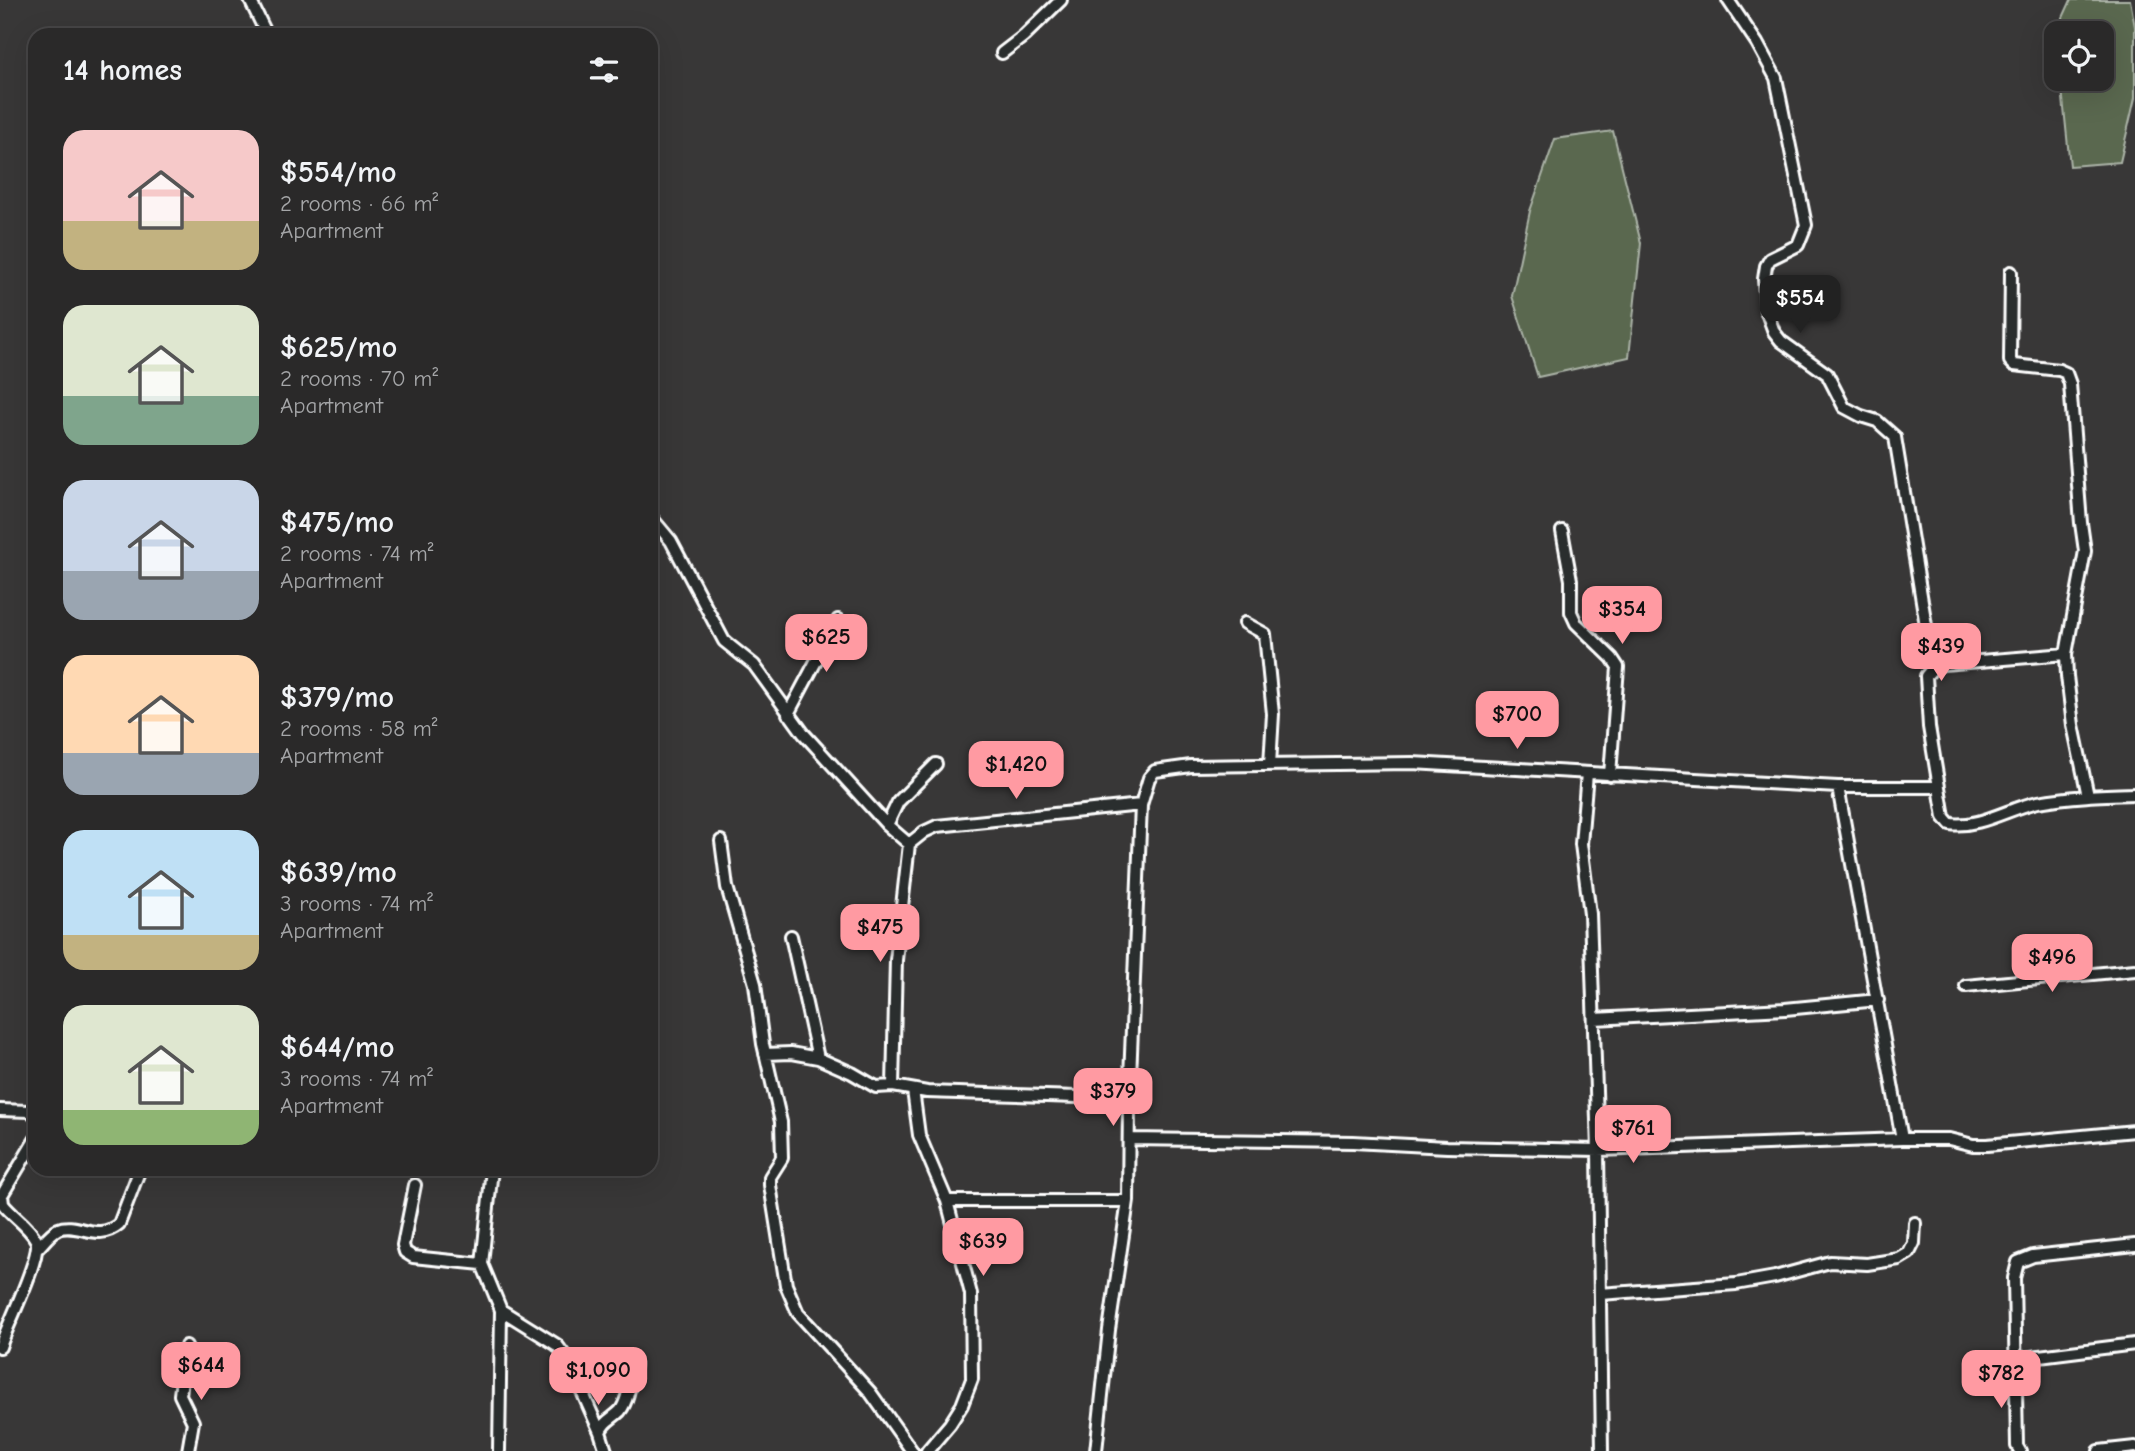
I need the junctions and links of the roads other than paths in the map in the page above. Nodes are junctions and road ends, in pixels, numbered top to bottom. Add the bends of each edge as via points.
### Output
1 (250, 0) edge
2 (1061, 0) edge
3 (1728, 0) edge
4 (264, 28) edge
5 (1002, 53) dead end
6 (2011, 272) dead end
7 (658, 525) edge
8 (1562, 531) dead end
9 (838, 620) dead end
10 (1245, 623) dead end
11 (2066, 653) junction
12 (1933, 668) junction
13 (788, 714) junction
14 (936, 764) dead end
15 (1270, 765) junction
16 (1587, 773) junction
17 (1610, 775) junction
18 (1838, 787) junction
19 (1938, 787) junction
20 (2135, 794) edge
21 (2088, 796) junction
22 (1141, 805) junction
23 (887, 825) junction
24 (721, 841) dead end
25 (909, 844) junction
26 (791, 936) dead end
27 (2135, 970) edge
28 (1966, 986) dead end
29 (1878, 1000) junction
30 (1594, 1019) junction
31 (765, 1054) junction
32 (818, 1058) junction
33 (892, 1086) junction
34 (913, 1090) junction
35 (1129, 1103) junction
36 (0, 1111) edge
37 (28, 1111) edge
38 (2135, 1131) edge
39 (1129, 1139) junction
40 (1902, 1139) junction
41 (1598, 1150) junction
42 (28, 1152) edge
43 (137, 1176) edge
44 (491, 1176) edge
45 (415, 1185) dead end
46 (947, 1200) junction
47 (1128, 1201) junction
48 (1915, 1223) dead end
49 (2135, 1245) edge
50 (37, 1249) junction
51 (482, 1264) junction
52 (1600, 1294) junction
53 (501, 1310) junction
54 (2135, 1344) edge
55 (186, 1346) dead end
56 (0, 1347) edge
57 (2015, 1359) junction
58 (634, 1365) dead end
59 (600, 1432) junction
60 (2135, 1447) edge
61 (188, 1451) edge
62 (499, 1451) edge
63 (606, 1451) edge
64 (912, 1451) edge
65 (927, 1451) edge
66 (1096, 1451) edge
67 (1602, 1451) edge
68 (2020, 1451) edge
69 (2099, 1451) edge

1 - 4 street
2 - 5 street
3 - 12 street via 1776,78 1806,225 1798,245 1770,259 1766,266 1766,310 1781,341 1826,374 1844,407 1877,421 1895,437
6 - 11 street via 2010,361 2059,370 2066,373 2070,384 2085,551
7 - 13 street via 671,541 724,641 754,665
8 - 17 street via 1571,580 1571,612 1618,667
9 - 13 street
10 - 15 street via 1265,634 1267,643 1273,714
11 - 12 street
11 - 21 street via 2073,725
12 - 19 street via 1926,676 1925,691
13 - 23 street
14 - 23 street via 898,802
15 - 16 street via 1412,762
15 - 22 street via 1180,766 1155,771
16 - 17 street
16 - 30 street via 1581,844 1590,914
17 - 18 street
18 - 19 street
18 - 29 street
19 - 21 street via 1944,817 1958,825 2035,802
20 - 21 street
22 - 25 street via 937,826
22 - 35 street
23 - 25 street
24 - 31 street via 727,887 755,984
25 - 33 street via 896,960
26 - 32 street
27 - 28 street
29 - 30 street
29 - 40 street
30 - 41 street
31 - 32 street
31 - 64 street via 781,1122 782,1158 770,1185 786,1285 799,1313 870,1392
32 - 33 street via 876,1087
33 - 34 street
34 - 35 street
34 - 46 street via 919,1135
35 - 39 street
36 - 37 street
38 - 40 street via 1987,1145
39 - 41 street
39 - 47 street
40 - 41 street
41 - 52 street
42 - 50 street via 2,1195 3,1204 37,1241
43 - 50 street via 114,1228 93,1232 63,1228
44 - 51 street
45 - 51 street via 405,1252 412,1257
46 - 47 street
46 - 65 street via 971,1294 972,1379 962,1405
47 - 66 street
48 - 52 street via 1914,1243 1899,1259 1867,1264 1830,1262 1736,1284
49 - 57 street via 2033,1256 2018,1262 2014,1278
50 - 56 street
51 - 53 street
52 - 67 street
53 - 59 street via 557,1345
53 - 62 street
54 - 57 street
55 - 61 street via 180,1395 193,1422
57 - 68 street
58 - 59 street via 625,1402
59 - 63 street
60 - 69 street

